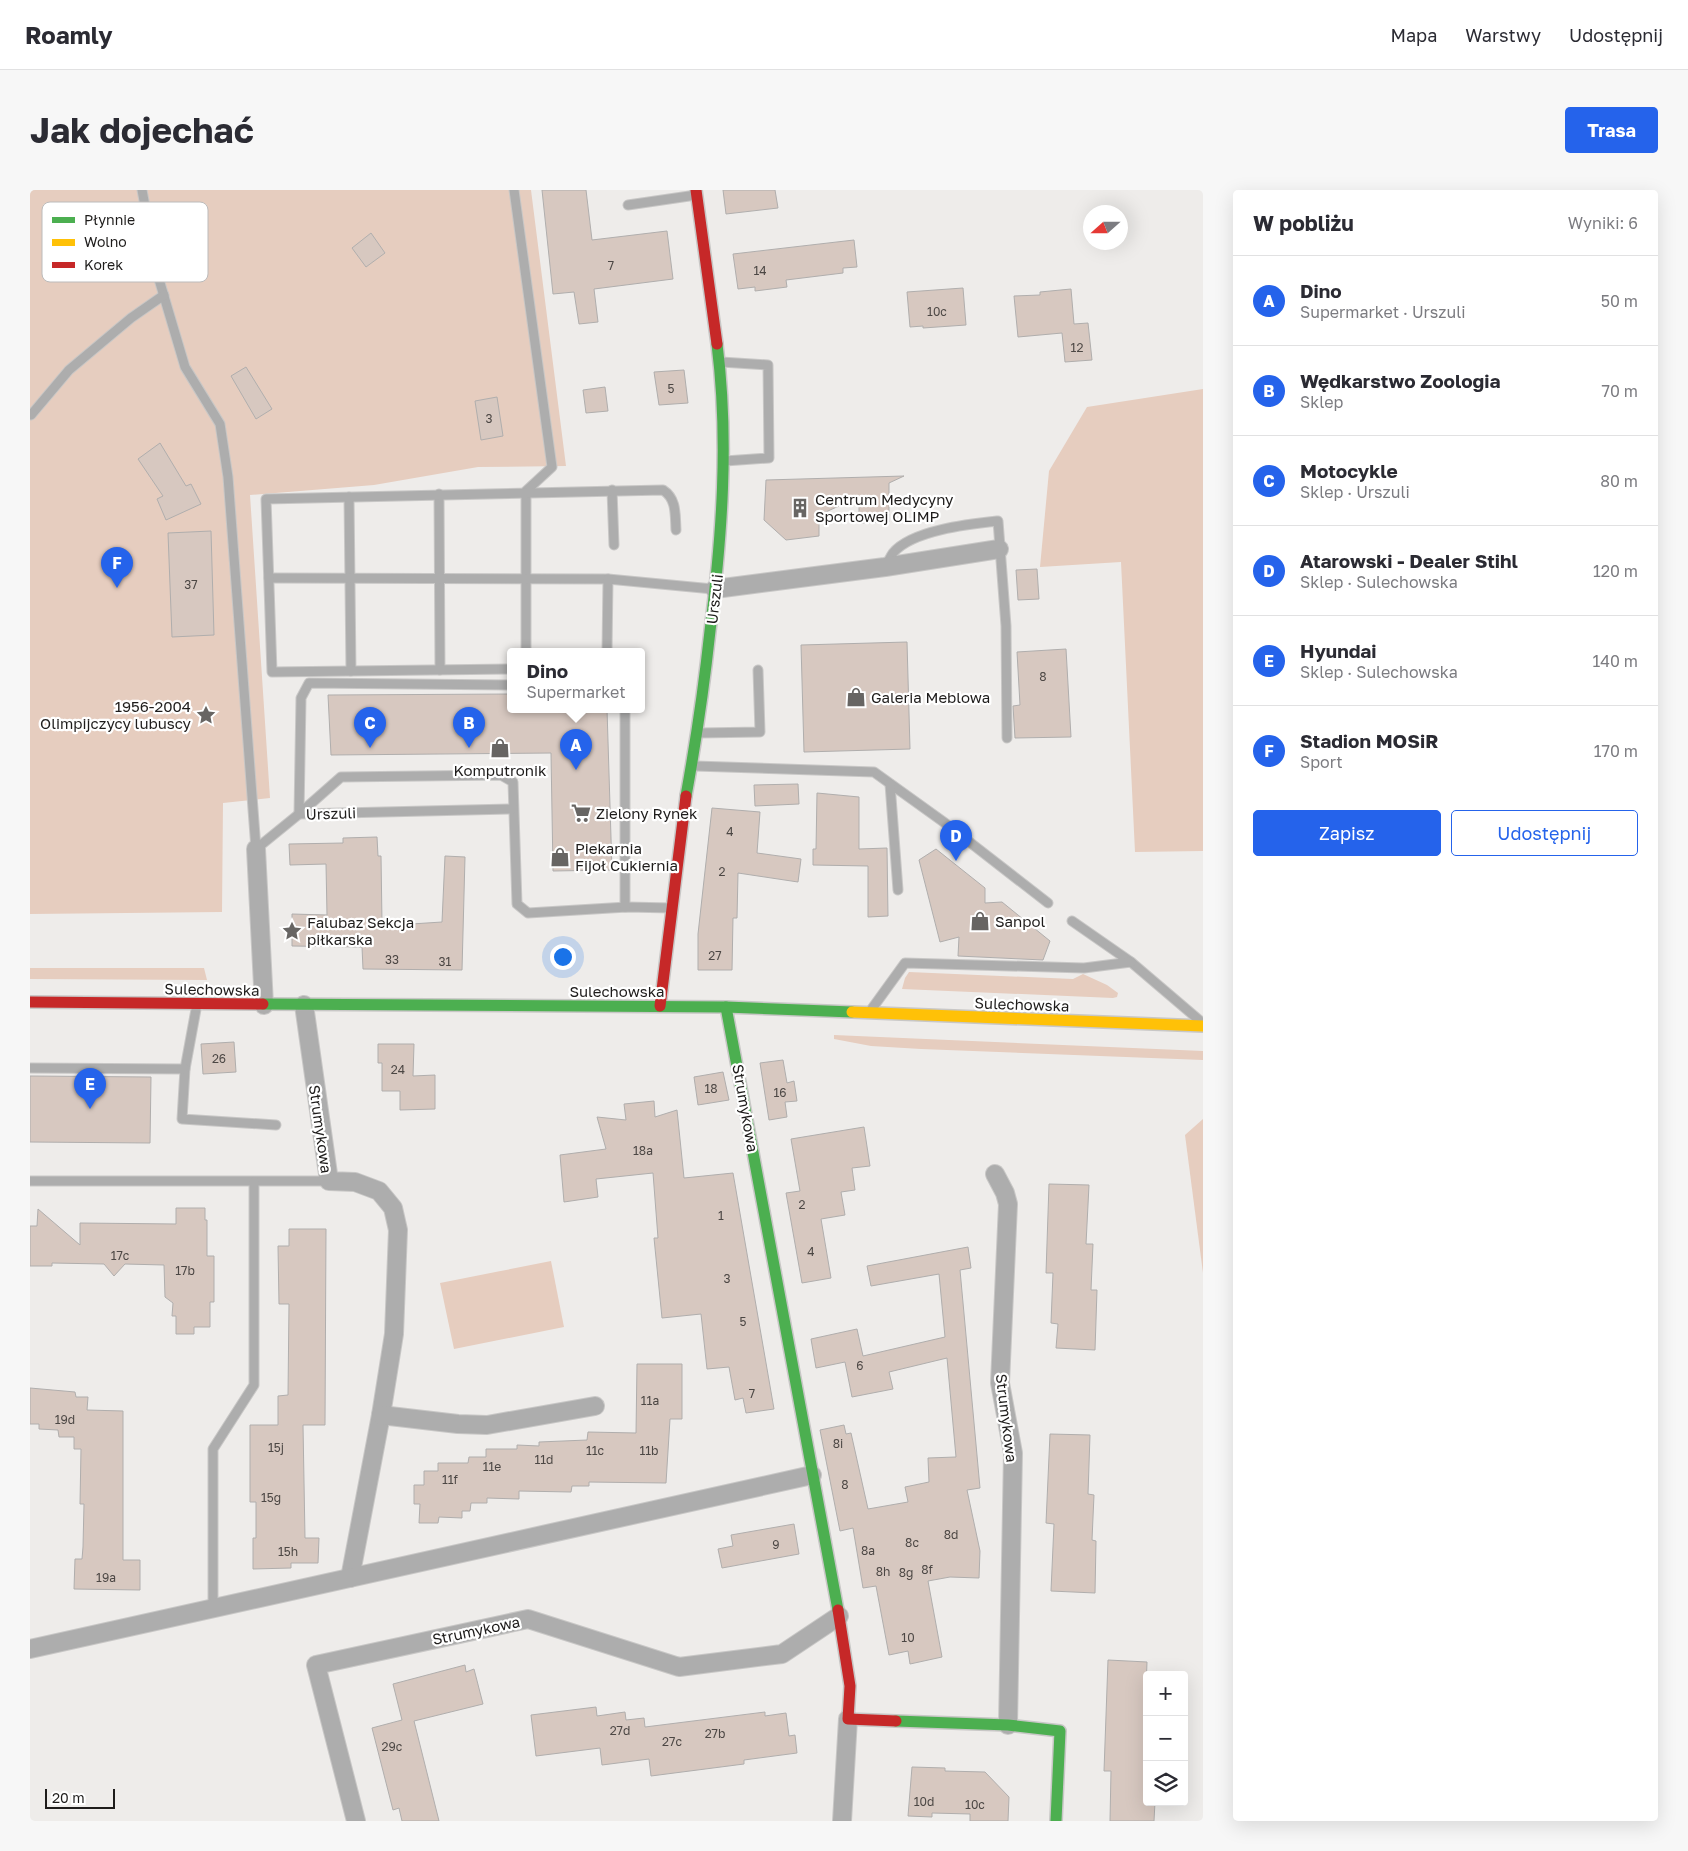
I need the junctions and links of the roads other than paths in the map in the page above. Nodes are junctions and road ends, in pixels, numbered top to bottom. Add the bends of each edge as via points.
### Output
1 (514, 190) edge
2 (696, 192) edge
3 (628, 205) dead end
4 (161, 282) edge
5 (164, 295) junction
6 (719, 362) junction
7 (31, 415) edge
8 (724, 461) junction
9 (612, 490) junction
10 (526, 492) junction
11 (439, 494) junction
12 (349, 497) junction
13 (676, 530) dead end
14 (614, 545) dead end
15 (999, 549) junction
16 (885, 567) junction
17 (269, 578) junction
18 (350, 578) junction
19 (439, 578) junction
20 (526, 578) junction
21 (608, 579) junction
22 (715, 589) junction
23 (526, 648) edge
24 (608, 648) edge
25 (507, 669) edge
26 (440, 670) junction
27 (758, 670) dead end
28 (351, 671) junction
29 (507, 685) edge
30 (625, 713) edge
31 (698, 733) junction
32 (1007, 738) dead end
33 (693, 766) junction
34 (890, 784) junction
35 (513, 809) junction
36 (299, 814) junction
37 (256, 848) junction
38 (898, 890) dead end
39 (1048, 903) dead end
40 (625, 907) junction
41 (672, 908) junction
42 (1072, 921) dead end
43 (1131, 962) junction
44 (30, 1002) edge
45 (197, 1004) junction
46 (264, 1005) junction
47 (304, 1005) junction
48 (660, 1006) junction
49 (726, 1006) junction
50 (869, 1012) junction
51 (1203, 1025) edge
52 (30, 1068) edge
53 (185, 1069) junction
54 (276, 1125) dead end
55 (995, 1174) dead end
56 (30, 1181) edge
57 (254, 1182) junction
58 (329, 1182) junction
59 (595, 1406) dead end
60 (381, 1414) junction
61 (812, 1475) junction
62 (350, 1578) junction
63 (213, 1609) junction
64 (839, 1616) junction
65 (30, 1649) edge
66 (848, 1719) junction
67 (1008, 1726) junction
68 (356, 1821) edge
69 (842, 1821) edge
70 (1056, 1821) edge

1 - 10 lane via 552,467
2 - 3 lane
2 - 6 street, Urszuli
4 - 5 lane
5 - 7 lane via 68,370
5 - 37 lane via 185,367 220,424 228,477
6 - 8 street, Urszuli
6 - 8 lane via 768,364 768,458
8 - 22 street, Urszuli
9 - 10 lane
9 - 13 lane via 664,490 670,494 675,508
9 - 14 lane
10 - 11 lane
10 - 20 lane
11 - 12 lane
11 - 19 lane
12 - 17 lane via 266,500
12 - 18 lane
15 - 16 street
15 - 16 lane via 998,521 961,525 915,539 894,552
15 - 32 lane via 1006,626
16 - 22 street
17 - 18 lane
17 - 28 lane via 272,672
18 - 19 lane
18 - 28 lane
19 - 20 lane
19 - 26 lane
20 - 21 lane
20 - 23 lane
21 - 22 lane
21 - 24 lane
22 - 31 street, Urszuli
25 - 26 lane
26 - 28 lane
27 - 31 lane via 760,732
29 - 36 lane via 310,683 301,698
30 - 40 lane
31 - 33 street, Urszuli
33 - 34 lane via 874,772
33 - 41 street, Urszuli
34 - 38 lane
34 - 39 lane
35 - 36 lane, Urszuli
35 - 36 lane via 513,782 501,775 341,777
35 - 40 lane via 517,904 528,913
36 - 37 lane, Urszuli
37 - 46 street
40 - 41 lane
41 - 48 street, Urszuli
42 - 43 lane
43 - 50 lane via 1084,968 905,963
43 - 51 lane
44 - 45 street, Sulechowska
45 - 46 street, Sulechowska
45 - 53 lane
46 - 47 street, Sulechowska
47 - 48 street, Sulechowska
47 - 58 street, Strumykowa
48 - 49 street, Sulechowska
49 - 50 street, Sulechowska
49 - 61 street, Strumykowa
50 - 51 street, Sulechowska
52 - 53 lane
53 - 54 lane via 182,1119
55 - 67 street, Strumykowa via 1008,1204 1000,1383 1013,1453
56 - 57 lane
57 - 58 lane
57 - 63 lane via 254,1385 214,1449
58 - 60 street, Strumykowa via 355,1182 379,1191 393,1208 398,1230 394,1334
59 - 60 street via 487,1425
60 - 62 street, Strumykowa
61 - 62 street
61 - 64 street, Strumykowa
62 - 63 street
63 - 65 street
64 - 66 street, Strumykowa via 850,1686
64 - 68 street, Strumykowa via 782,1654 679,1667 528,1619 316,1665
66 - 67 street
66 - 69 street, Strumykowa
67 - 70 street via 1060,1731

